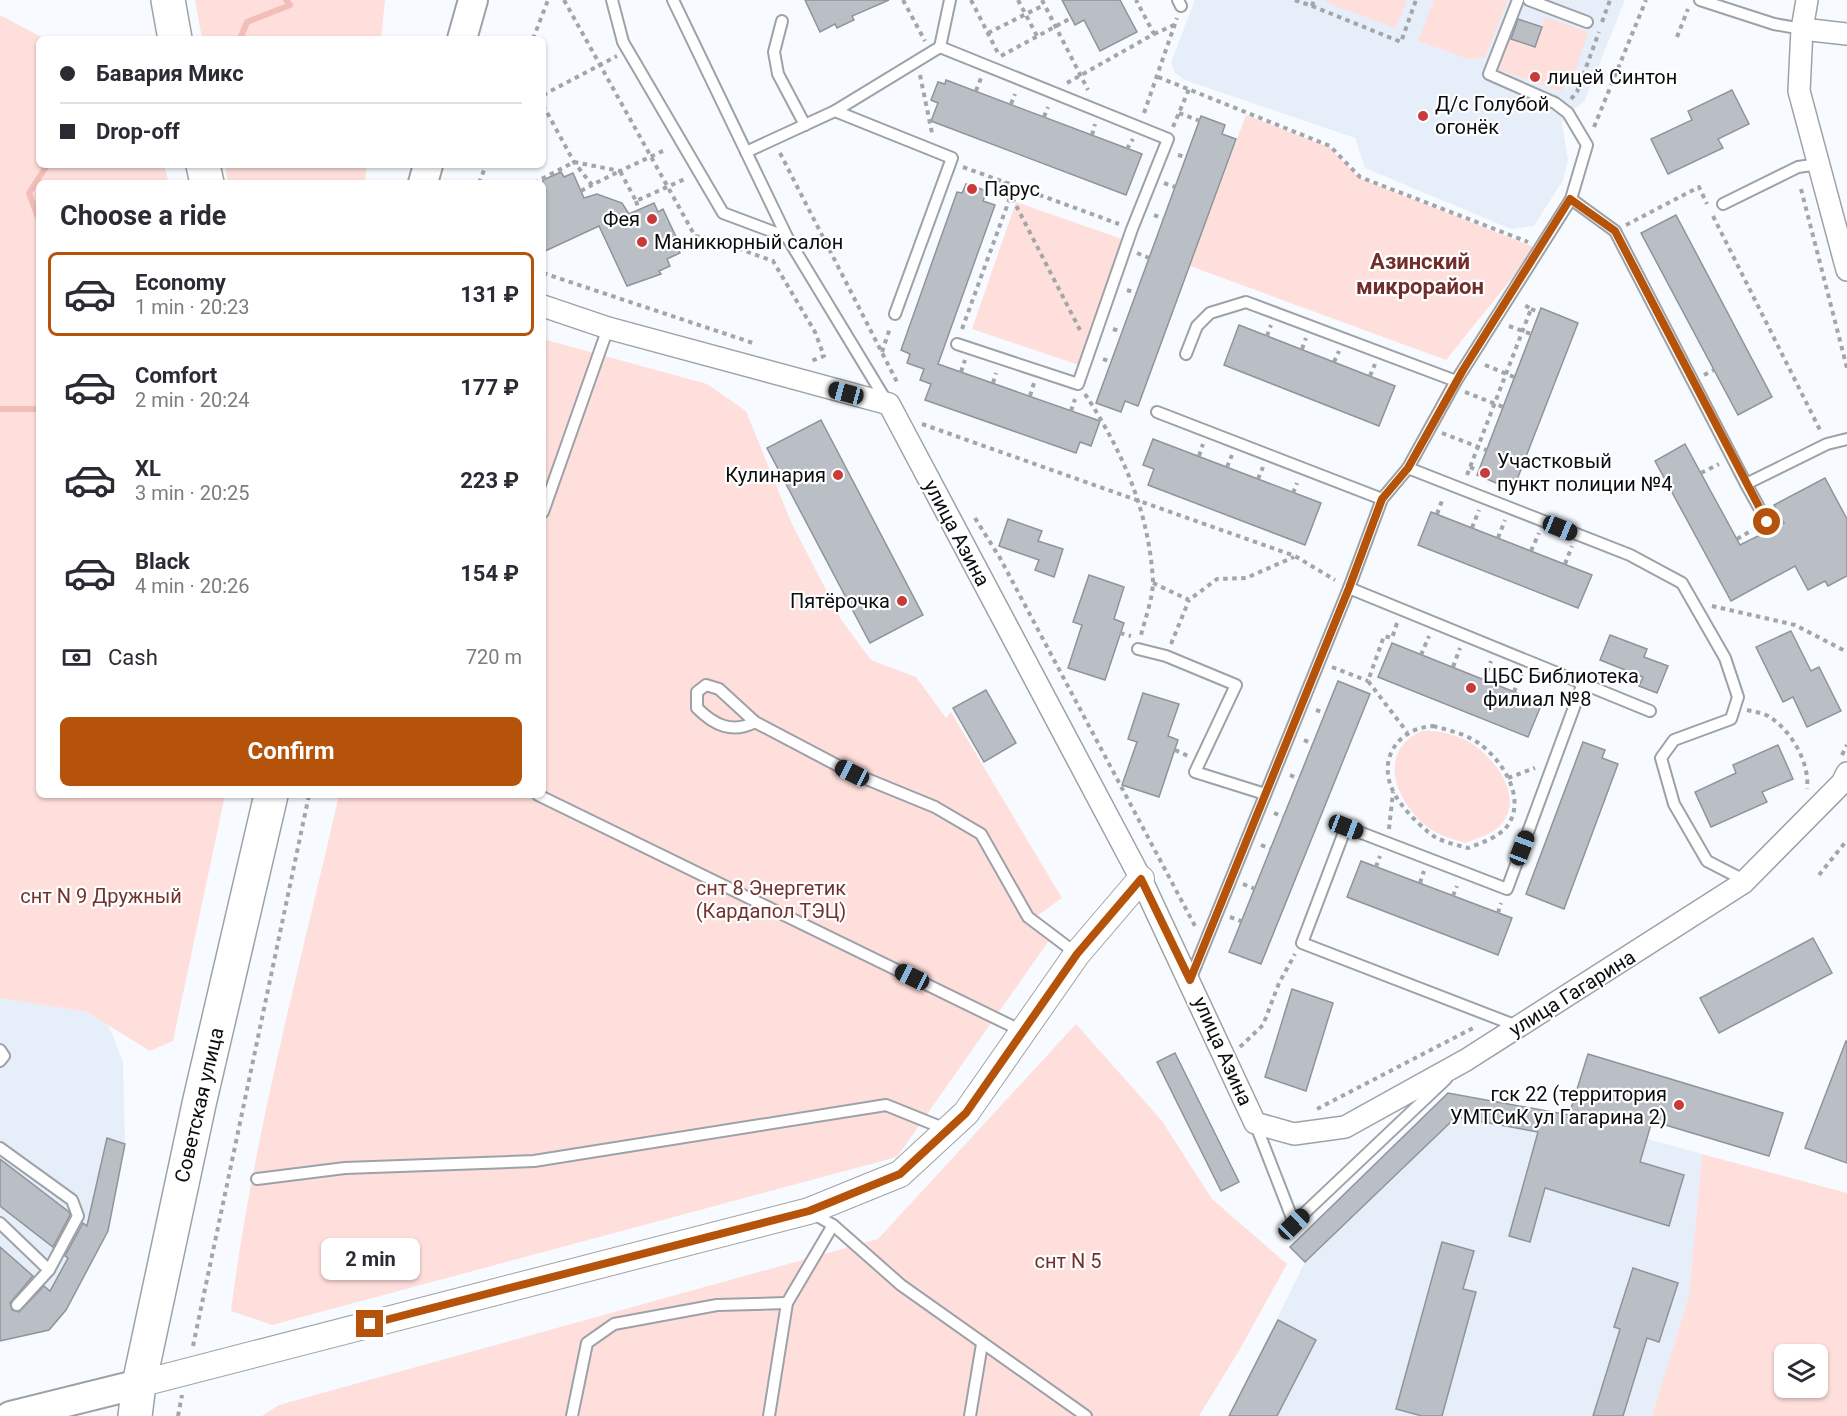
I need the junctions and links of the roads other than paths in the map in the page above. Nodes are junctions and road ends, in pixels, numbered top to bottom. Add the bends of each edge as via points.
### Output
1 (473, 0) edge
2 (612, 0) edge
3 (673, 0) edge
4 (950, 0) edge
5 (1518, 0) edge
6 (1529, 0) edge
7 (1700, 0) edge
8 (1807, 0) edge
9 (782, 21) dead end
10 (1587, 22) dead end
11 (1802, 29) junction
12 (1847, 34) edge
13 (463, 36) edge
14 (936, 50) junction
15 (835, 111) junction
16 (805, 125) junction
17 (747, 152) junction
18 (1819, 164) junction
19 (1570, 199) junction
20 (1723, 204) dead end
21 (787, 237) junction
22 (1847, 270) edge
23 (546, 307) edge
24 (895, 314) road end
25 (608, 328) junction
26 (957, 344) road end
27 (1186, 354) dead end
28 (1455, 384) junction
29 (889, 404) junction
30 (1157, 412) dead end
31 (1847, 439) edge
32 (1408, 468) junction
33 (1746, 484) junction
34 (1382, 499) junction
35 (546, 504) edge
36 (1767, 522) dead end
37 (1349, 588) junction
38 (1138, 649) road end
39 (1583, 683) junction
40 (1650, 711) dead end
41 (755, 722) junction
42 (1842, 767) edge
43 (1265, 794) junction
44 (270, 798) edge
45 (544, 798) edge
46 (1141, 879) junction
47 (1743, 884) junction
48 (1077, 954) junction
49 (1190, 980) junction
50 (1518, 1026) junction
51 (1022, 1031) junction
52 (0, 1050) edge
53 (1466, 1060) junction
54 (0, 1061) edge
55 (1255, 1123) junction
56 (948, 1130) junction
57 (0, 1148) edge
58 (257, 1179) dead end
59 (809, 1211) junction
60 (0, 1224) edge
61 (833, 1225) junction
62 (49, 1270) junction
63 (787, 1303) junction
64 (17, 1305) dead end
65 (982, 1344) junction
66 (139, 1384) junction
67 (10, 1416) edge
68 (135, 1416) edge
69 (572, 1416) edge
70 (769, 1416) edge
71 (970, 1416) edge
72 (1086, 1416) edge

1 - 13 main road
2 - 21 lane via 623,42 723,213
3 - 17 lane
4 - 14 lane
5 - 19 lane, улица Азина via 1489,74 1563,108 1587,145
6 - 10 lane
7 - 11 lane
8 - 11 street
9 - 16 lane via 774,52 778,74
11 - 12 street
11 - 18 street via 1799,91
14 - 15 lane
14 - 26 lane via 985,65 1168,139 1078,384
15 - 16 lane
15 - 24 lane via 952,158
16 - 17 lane
17 - 21 lane
18 - 20 lane via 1798,167
18 - 22 street
19 - 28 lane, улица Азина
19 - 33 lane via 1615,231
21 - 29 lane
23 - 25 street
25 - 29 street
25 - 35 lane
27 - 28 lane via 1197,326 1210,313 1246,302
28 - 32 lane, улица Азина
29 - 46 street, улица Азина
30 - 34 lane
31 - 33 lane via 1827,444
32 - 34 lane, улица Азина
32 - 47 lane via 1630,555 1682,583 1725,658 1738,697 1731,718 1674,740 1661,758 1674,804 1707,861 1738,877
33 - 36 lane
34 - 37 lane, улица Азина
37 - 39 lane
37 - 43 lane, улица Азина
38 - 43 lane via 1166,656 1236,685 1195,772
39 - 40 lane
39 - 50 lane via 1507,889 1346,827 1302,943
41 - 41 lane via 719,689 706,685 697,692 697,708 719,727 744,728
41 - 48 lane via 852,773 935,807 981,834 1028,917
42 - 47 street, улица Гагарина via 1842,783
43 - 49 lane, улица Азина
44 - 66 main road, Советская улица
45 - 51 lane
46 - 48 street
46 - 49 street, улица Азина
47 - 50 street, улица Гагарина
48 - 51 street
49 - 55 street, улица Азина
50 - 53 street, улица Гагарина
51 - 56 street via 966,1113
52 - 54 lane via 4,1056
53 - 55 street, улица Гагарина via 1345,1127 1294,1134
53 - 55 lane via 1294,1224
56 - 58 lane via 886,1105 534,1161 345,1168
56 - 59 street via 900,1174
57 - 62 lane via 72,1200 78,1216
59 - 61 lane
59 - 66 street
60 - 62 lane
61 - 63 lane
61 - 65 lane via 901,1285
62 - 64 lane
63 - 69 lane via 717,1305 614,1324 587,1344
63 - 70 lane
65 - 71 lane
65 - 72 lane
66 - 67 main road
66 - 68 main road, Советская улица

